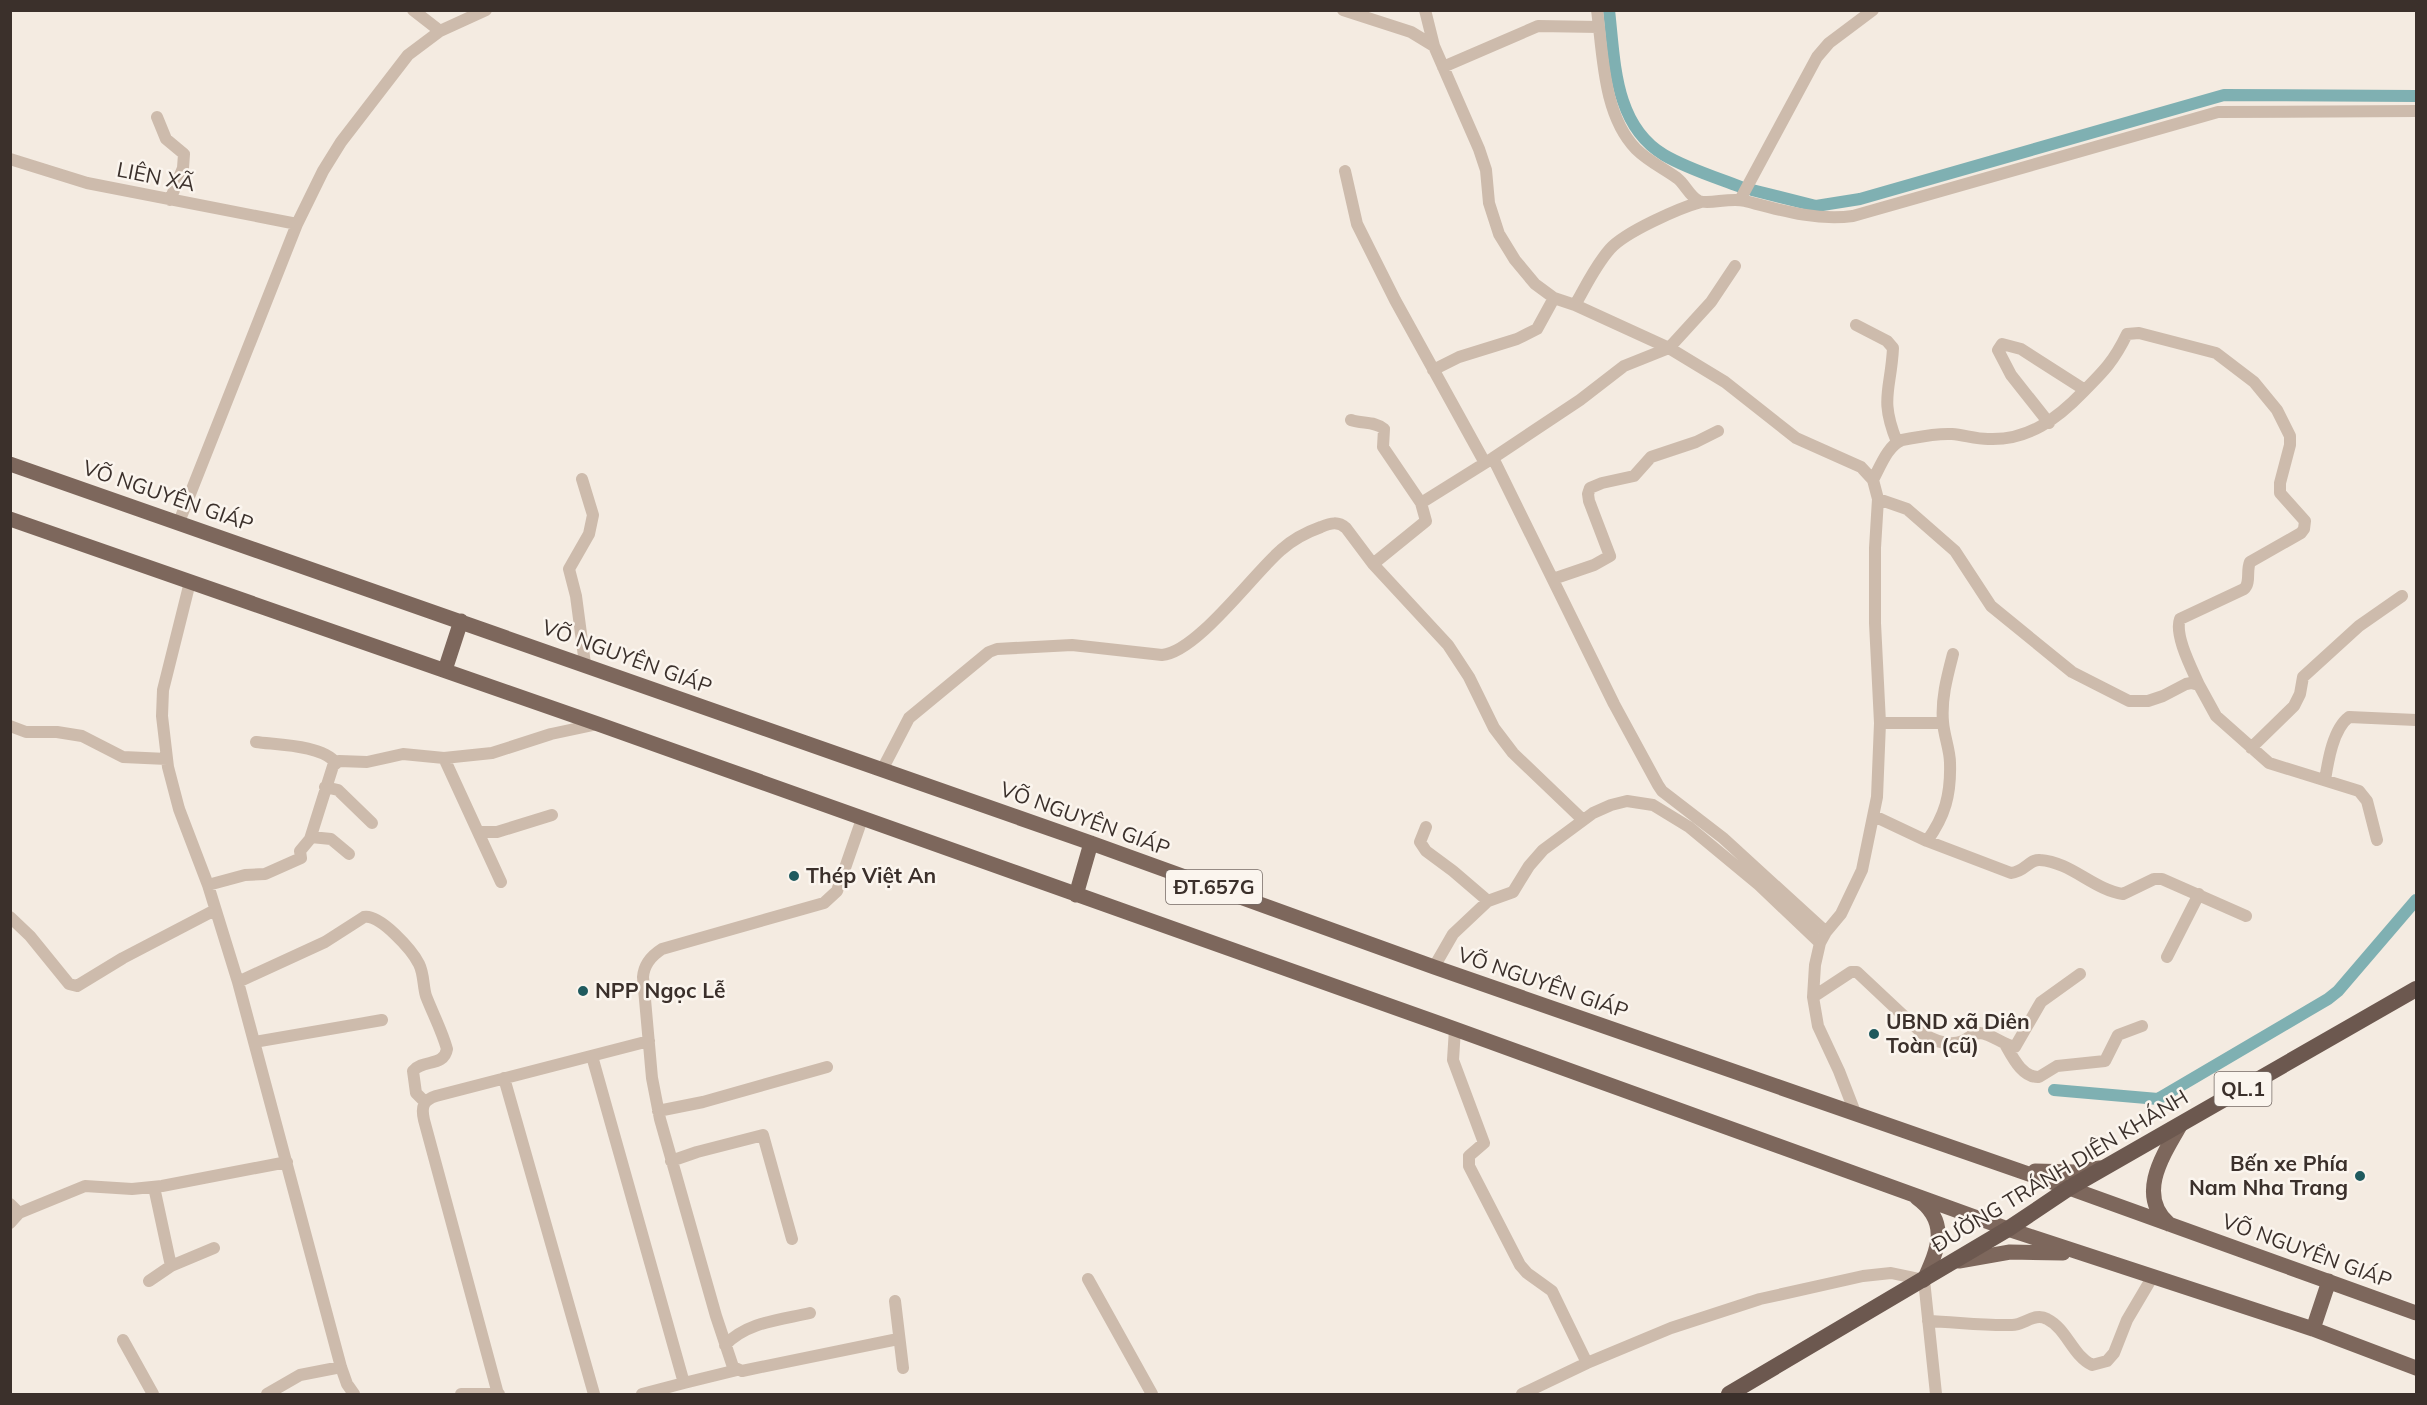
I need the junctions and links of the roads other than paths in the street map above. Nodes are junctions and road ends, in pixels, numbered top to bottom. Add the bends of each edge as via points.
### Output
1 (413, 10) edge
2 (486, 10) edge
3 (1343, 10) edge
4 (1425, 10) edge
5 (1596, 10) edge
6 (1873, 10) edge
7 (1599, 27) junction
8 (440, 31) junction
9 (1434, 46) junction
10 (1443, 67) junction
11 (2416, 111) edge
12 (157, 117) dead end
13 (10, 159) edge
14 (1345, 171) dead end
15 (170, 200) junction
16 (1740, 200) junction
17 (1701, 202) junction
18 (297, 224) junction
19 (1735, 266) dead end
20 (1554, 298) junction
21 (1575, 305) junction
22 (1856, 325) dead end
23 (1669, 348) junction
24 (1434, 369) junction
25 (2085, 390) junction
26 (1352, 420) dead end
27 (2049, 423) junction
28 (1718, 431) dead end
29 (1897, 442) junction
30 (1489, 460) junction
31 (10, 464) edge
32 (582, 479) dead end
33 (1873, 480) junction
34 (1878, 499) junction
35 (1421, 503) junction
36 (10, 519) edge
37 (179, 522) junction
38 (1373, 564) junction
39 (1553, 579) junction
40 (190, 582) junction
41 (2402, 596) dead end
42 (461, 621) junction
43 (1953, 654) dead end
44 (585, 664) junction
45 (445, 670) junction
46 (2199, 685) junction
47 (2416, 720) edge
48 (1880, 723) junction
49 (1943, 723) junction
50 (598, 724) junction
51 (10, 726) edge
52 (256, 742) dead end
53 (2251, 748) junction
54 (444, 758) junction
55 (167, 759) junction
56 (336, 763) junction
57 (882, 770) junction
58 (2325, 780) junction
59 (325, 787) junction
60 (552, 815) dead end
61 (1874, 816) junction
62 (862, 819) junction
63 (1584, 820) junction
64 (372, 823) dead end
65 (1426, 827) dead end
66 (480, 832) junction
67 (311, 837) junction
68 (2377, 840) dead end
69 (1927, 841) junction
70 (1091, 843) junction
71 (349, 855) dead end
72 (501, 882) dead end
73 (208, 885) junction
74 (2199, 894) junction
75 (1076, 896) junction
76 (1488, 901) junction
77 (215, 910) junction
78 (2246, 916) dead end
79 (10, 917) edge
80 (1826, 932) junction
81 (1820, 944) junction
82 (2167, 957) dead end
83 (1434, 967) junction
84 (2080, 974) dead end
85 (238, 982) junction
86 (2416, 989) edge
87 (1813, 997) junction
88 (382, 1020) dead end
89 (2142, 1026) dead end
90 (1455, 1029) junction
91 (649, 1041) junction
92 (254, 1042) junction
93 (2005, 1044) junction
94 (592, 1056) junction
95 (827, 1066) dead end
96 (504, 1078) junction
97 (425, 1102) junction
98 (658, 1111) junction
99 (1856, 1115) junction
100 (2181, 1124) junction
101 (671, 1161) junction
102 (287, 1162) junction
103 (2106, 1167) junction
104 (2017, 1170) junction
105 (153, 1187) junction
106 (2069, 1188) junction
107 (1909, 1193) junction
108 (15, 1208) edge
109 (10, 1223) edge
110 (2169, 1224) junction
111 (2008, 1229) junction
112 (792, 1239) dead end
113 (214, 1248) dead end
114 (2095, 1257) junction
115 (1947, 1265) junction
116 (171, 1266) junction
117 (2153, 1276) junction
118 (1088, 1279) dead end
119 (1924, 1280) junction
120 (149, 1281) dead end
121 (2329, 1281) junction
122 (895, 1301) dead end
123 (2415, 1309) edge
124 (810, 1313) dead end
125 (1928, 1321) junction
126 (2313, 1329) junction
127 (898, 1339) junction
128 (123, 1340) dead end
129 (725, 1345) junction
130 (1587, 1363) junction
131 (341, 1368) junction
132 (903, 1368) dead end
133 (2416, 1368) edge
134 (738, 1370) junction
135 (684, 1383) junction
136 (498, 1394) edge
137 (153, 1395) edge
138 (267, 1395) edge
139 (354, 1395) edge
140 (461, 1395) edge
141 (594, 1395) edge
142 (642, 1395) edge
143 (1152, 1395) edge
144 (1522, 1395) edge
145 (1729, 1395) edge
146 (1936, 1395) edge

1 - 8 street
2 - 8 street
3 - 9 street via 1411,32
4 - 9 street
5 - 7 street
6 - 16 street via 1817,57
7 - 10 street via 1538,27
7 - 17 street via 1618,126 1636,149 1677,178
8 - 18 street via 404,59 341,142
9 - 10 street
10 - 20 street via 1479,149 1499,234 1526,273
11 - 16 street via 2218,112 1838,218 1789,213
12 - 15 street via 166,139 184,153 183,168
13 - 15 street, LIÊN XÃ via 87,183
14 - 24 street via 1357,224
15 - 18 street, LIÊN XÃ
16 - 17 street
17 - 21 street via 1676,210 1614,245 1594,270
18 - 37 street
19 - 23 street via 1711,302
20 - 21 street
20 - 24 street via 1537,328
21 - 23 street
22 - 29 street via 1893,348 1886,394 1887,416
23 - 30 street via 1624,366
23 - 33 street via 1725,382 1796,438 1861,468
24 - 30 street
25 - 27 street
25 - 27 street via 2021,349 2002,344 1998,350 2003,361
25 - 46 street via 2114,361 2127,334 2139,333 2208,350 2226,359 2254,382 2288,431 2290,445 2280,493 2305,522 2304,529 2250,562 2244,589 2180,619 2182,641
26 - 35 street via 1384,429 1383,447
27 - 29 street via 2007,438 1989,440 1936,434
28 - 39 street via 1650,458 1634,477 1590,488 1589,501 1610,556
29 - 33 street
30 - 35 street
30 - 39 street
31 - 37 main road, VÕ NGUYÊN GIÁP / ĐT.657G
32 - 44 street via 593,515 589,534 569,569
33 - 34 street
34 - 46 street via 1907,509 1955,551 1991,606 2072,672 2129,701 2148,701 2191,682
34 - 48 street via 1875,623
35 - 38 street via 1426,521
36 - 40 main road, ĐT.657G
37 - 42 main road, VÕ NGUYÊN GIÁP / ĐT.657G
38 - 57 street via 1346,528 1335,523 1310,531 1281,549 1195,637 1174,653 1064,645 989,652 909,718
38 - 63 street via 1448,645 1494,728 1514,753
39 - 80 street via 1662,791 1723,838
40 - 45 main road, ĐT.657G
40 - 55 street via 163,690
41 - 53 street via 2359,626 2303,676 2294,706
42 - 44 main road, VÕ NGUYÊN GIÁP / ĐT.657G
42 - 45 main road
43 - 49 street via 1943,693
44 - 57 main road, VÕ NGUYÊN GIÁP / ĐT.657G
45 - 50 main road, ĐT.657G
46 - 53 street via 2216,716
47 - 58 street via 2360,716 2346,719 2333,745
48 - 49 street
48 - 61 street
49 - 69 street via 1950,762 1947,798 1943,815
50 - 54 street via 492,753
50 - 62 main road, ĐT.657G
51 - 55 street via 26,732 81,736 123,757
52 - 56 street via 325,753
53 - 58 street via 2269,763
54 - 56 street via 403,754 367,762
54 - 66 street
55 - 73 street via 176,799
56 - 59 street
57 - 70 main road, VÕ NGUYÊN GIÁP / ĐT.657G
58 - 68 street via 2352,787 2364,795
59 - 64 street via 338,790
59 - 67 street
60 - 66 street via 497,832
61 - 69 street
61 - 80 street via 1862,870 1841,914
62 - 75 main road, ĐT.657G
62 - 91 street via 837,891 829,900 683,942 653,955 643,977
63 - 76 street via 1535,858 1513,892
63 - 81 street via 1627,801 1653,805 1711,844
65 - 76 street via 1420,842 1426,851
66 - 72 street
67 - 71 street via 331,840
67 - 73 street via 300,851 301,858 282,867
69 - 74 street via 2011,873 2019,873 2031,861 2064,866 2118,894 2156,878
70 - 75 main road
70 - 83 main road, VÕ NGUYÊN GIÁP / ĐT.657G
73 - 77 street
74 - 78 street
74 - 82 street
75 - 90 main road, ĐT.657G
76 - 83 street via 1453,934
77 - 79 street via 77,986 69,984
77 - 85 street
80 - 81 street
81 - 87 street
83 - 99 main road, VÕ NGUYÊN GIÁP / ĐT.657G
84 - 93 street via 2042,1002 2017,1046
85 - 92 street
85 - 97 street via 325,942 364,917 381,921 419,964 426,997 447,1049 441,1060 413,1071 416,1093
86 - 100 highway, ĐƯỜNG TRÁNH DIÊN KHÁNH / QL.1
87 - 93 street via 1857,972 1931,1038 1956,1043 1979,1033
87 - 99 street via 1818,1026
88 - 92 street
89 - 93 street via 2118,1035 2105,1061 2057,1066 2039,1077 2028,1075
90 - 107 main road, ĐT.657G
90 - 130 street via 1453,1060 1484,1143 1469,1156 1470,1166 1520,1265 1552,1291
91 - 94 street
91 - 98 street
92 - 102 street
94 - 96 street
94 - 135 street
95 - 98 street
96 - 97 street
96 - 141 street
97 - 136 street via 424,1120
98 - 101 street
99 - 104 main road, VÕ NGUYÊN GIÁP / ĐT.657G
100 - 103 highway, ĐƯỜNG TRÁNH DIÊN KHÁNH / QL.1
100 - 110 main road via 2166,1148 2153,1185 2154,1203
101 - 112 street via 763,1135
101 - 129 street
102 - 105 street
102 - 131 street
103 - 104 main road via 2074,1172
103 - 106 highway, ĐƯỜNG TRÁNH DIÊN KHÁNH / QL.1
104 - 106 main road, VÕ NGUYÊN GIÁP / ĐT.657G
105 - 108 street via 85,1186
105 - 116 street
106 - 110 main road, VÕ NGUYÊN GIÁP / ĐT.657G
106 - 111 highway, ĐƯỜNG TRÁNH DIÊN KHÁNH / QL.1
107 - 111 main road, ĐT.657G
107 - 119 main road via 1930,1210 1938,1226 1937,1250
108 - 109 street
110 - 121 main road, VÕ NGUYÊN GIÁP / ĐT.657G
111 - 114 main road, ĐT.657G
111 - 115 highway, ĐƯỜNG TRÁNH DIÊN KHÁNH / QL.1
113 - 116 street
114 - 115 main road via 2010,1252
114 - 117 main road, ĐT.657G
115 - 119 highway, ĐƯỜNG TRÁNH DIÊN KHÁNH / QL.1
116 - 120 street
117 - 125 street via 2127,1320 2114,1353 2107,1361 2092,1365 2083,1360 2062,1331 2039,1316 2015,1326
117 - 126 main road, ĐT.657G
118 - 143 street
119 - 125 street
119 - 130 street via 1891,1273 1863,1276 1760,1299 1671,1328
119 - 145 highway, ĐƯỜNG TRÁNH DIÊN KHÁNH / QL.1
121 - 123 main road, VÕ NGUYÊN GIÁP / ĐT.657G
121 - 126 main road
122 - 127 street
124 - 129 street via 749,1326
125 - 146 street
126 - 133 main road, ĐT.657G
127 - 132 street
127 - 134 street
128 - 137 street
129 - 134 street via 730,1363
130 - 144 street
131 - 138 street via 300,1375
131 - 139 street
134 - 135 street
135 - 142 street
136 - 140 street

